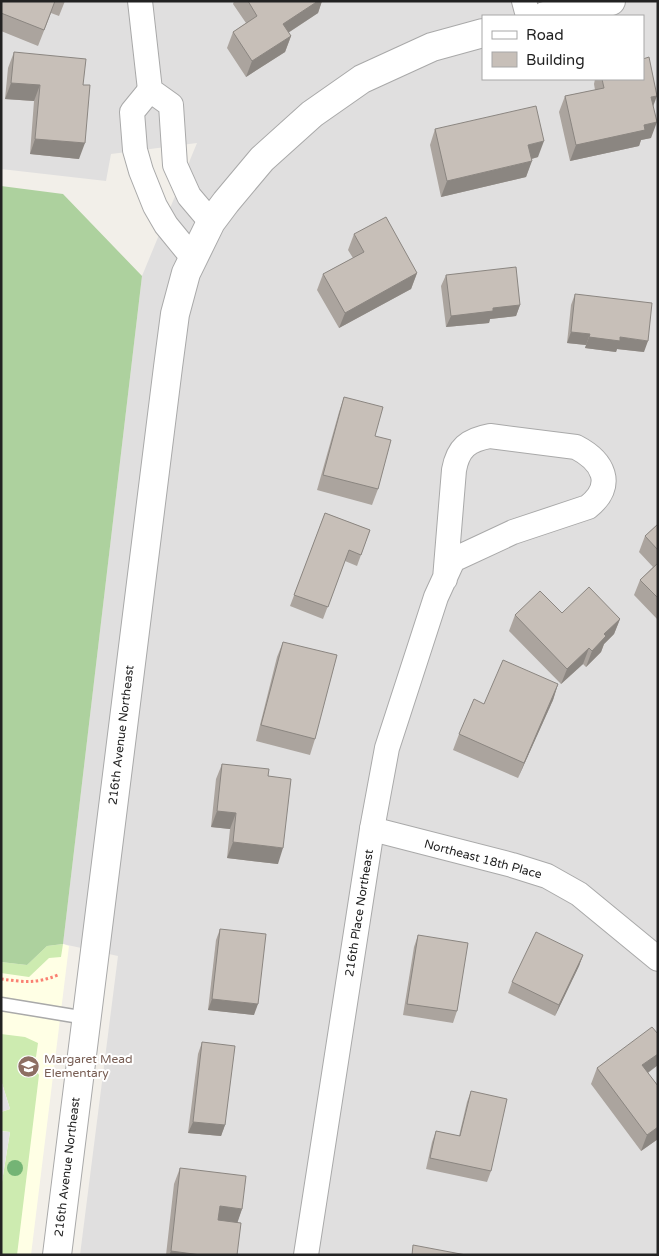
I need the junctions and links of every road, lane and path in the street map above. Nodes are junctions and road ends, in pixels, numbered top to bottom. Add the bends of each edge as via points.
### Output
1 (140, 1) edge
2 (524, 1) edge
3 (611, 1) edge
4 (528, 15) edge
5 (549, 15) edge
6 (482, 33) edge
7 (150, 90) junction
8 (211, 222) junction
9 (193, 258) junction
10 (445, 579) junction
11 (372, 829) junction
12 (658, 959) edge
13 (58, 974) dead end
14 (1, 979) edge
15 (1, 1004) edge
16 (86, 1018) junction
17 (57, 1255) edge
18 (306, 1255) edge

1 - 7 street
2 - 4 street
3 - 5 street
6 - 8 street, 216th Avenue Northeast via 432,47 362,79 312,114 262,159
7 - 8 street via 170,106 175,165 189,196
7 - 9 street via 132,112 135,150 155,206
8 - 9 street, 216th Avenue Northeast
9 - 16 street, 216th Avenue Northeast via 175,314
10 - 10 street, 216th Place Northeast via 453,560 513,532 588,507 596,501 603,484 597,461 576,447 490,436 468,444 456,460 454,470
10 - 11 street, 216th Place Northeast via 430,614 388,748
11 - 12 street, Northeast 18th Place via 548,876 579,894
11 - 18 street, 216th Place Northeast
13 - 14 path via 42,981
15 - 16 lane
16 - 17 street, 216th Avenue Northeast

